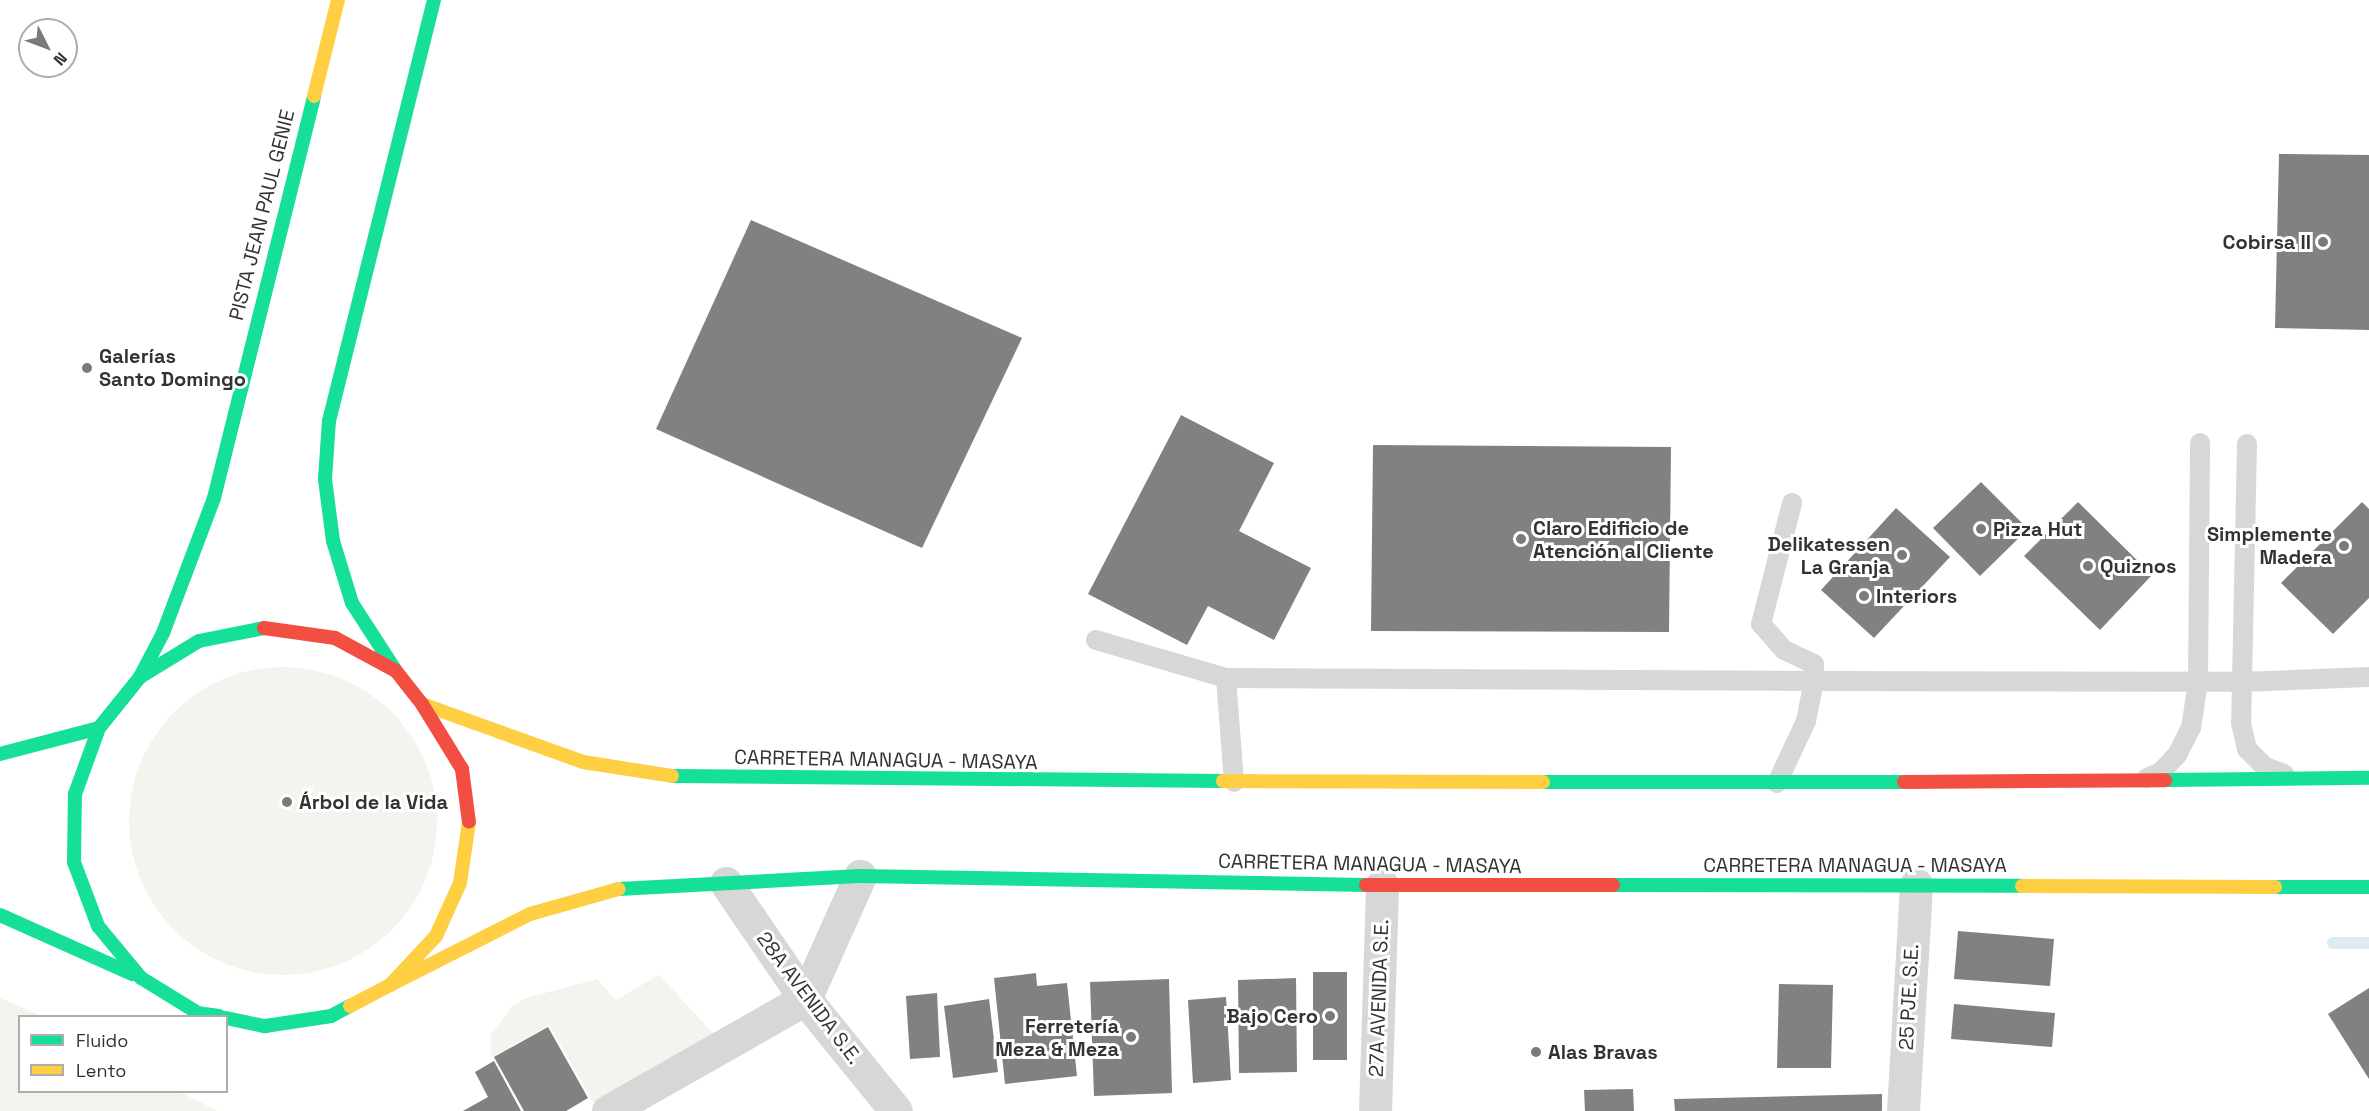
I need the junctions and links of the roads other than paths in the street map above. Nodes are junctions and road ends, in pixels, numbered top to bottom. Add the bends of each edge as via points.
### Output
1 (338, 0) edge
2 (434, 0) edge
3 (2200, 443) dead end
4 (2247, 444) dead end
5 (1791, 503) dead end
6 (1096, 640) dead end
7 (396, 671) junction
8 (141, 677) junction
9 (2369, 677) edge
10 (1226, 678) junction
11 (1814, 681) junction
12 (2198, 682) junction
13 (2240, 682) junction
14 (422, 704) junction
15 (99, 728) junction
16 (0, 754) edge
17 (2369, 778) edge
18 (2300, 780) junction
19 (2141, 781) junction
20 (1234, 782) junction
21 (1777, 783) junction
22 (860, 876) junction
23 (726, 883) junction
24 (1916, 884) junction
25 (1382, 885) junction
26 (2369, 887) edge
27 (0, 915) edge
28 (141, 978) junction
29 (390, 985) junction
30 (805, 999) junction
31 (211, 1015) edge
32 (228, 1018) edge
33 (608, 1111) edge
34 (896, 1111) edge
35 (1375, 1111) edge
36 (1903, 1111) edge

1 - 8 main road, PISTA JEAN PAUL GENIE via 214,498 175,604
2 - 7 main road via 328,421 325,479 333,542 352,603
3 - 12 lane
4 - 13 lane
5 - 11 lane via 1761,624 1784,650 1814,664
6 - 10 lane
7 - 8 main road via 335,638 267,627 199,641
7 - 14 main road
8 - 15 main road
9 - 13 lane
10 - 11 lane
10 - 20 lane
11 - 12 lane
11 - 21 lane via 1806,722
12 - 13 lane
12 - 19 lane via 2191,728 2177,755 2161,772
13 - 18 lane via 2241,723 2247,749 2265,767
14 - 20 main road, CARRETERA MANAGUA - MASAYA via 583,762 675,776
14 - 29 main road via 462,769 470,826 460,883 436,936
15 - 16 main road
15 - 28 main road via 75,794 74,862 98,926
17 - 18 main road, CARRETERA MANAGUA - MASAYA
18 - 19 main road, CARRETERA MANAGUA - MASAYA
19 - 21 main road, CARRETERA MANAGUA - MASAYA
20 - 21 main road, CARRETERA MANAGUA - MASAYA
22 - 23 main road, CARRETERA MANAGUA - MASAYA
22 - 25 main road, CARRETERA MANAGUA - MASAYA
22 - 30 street
23 - 29 main road, CARRETERA MANAGUA - MASAYA via 624,888 530,914
23 - 30 street, 28A AVENIDA S.E.
24 - 25 main road, CARRETERA MANAGUA - MASAYA
24 - 26 main road, CARRETERA MANAGUA - MASAYA
24 - 36 street, 25 PJE. S.E.
25 - 35 street, 27A AVENIDA S.E.
27 - 28 main road
28 - 31 main road via 198,1012
29 - 32 main road, CARRETERA MANAGUA - MASAYA via 331,1016 265,1026
30 - 33 street
30 - 34 street, 28A AVENIDA S.E.

